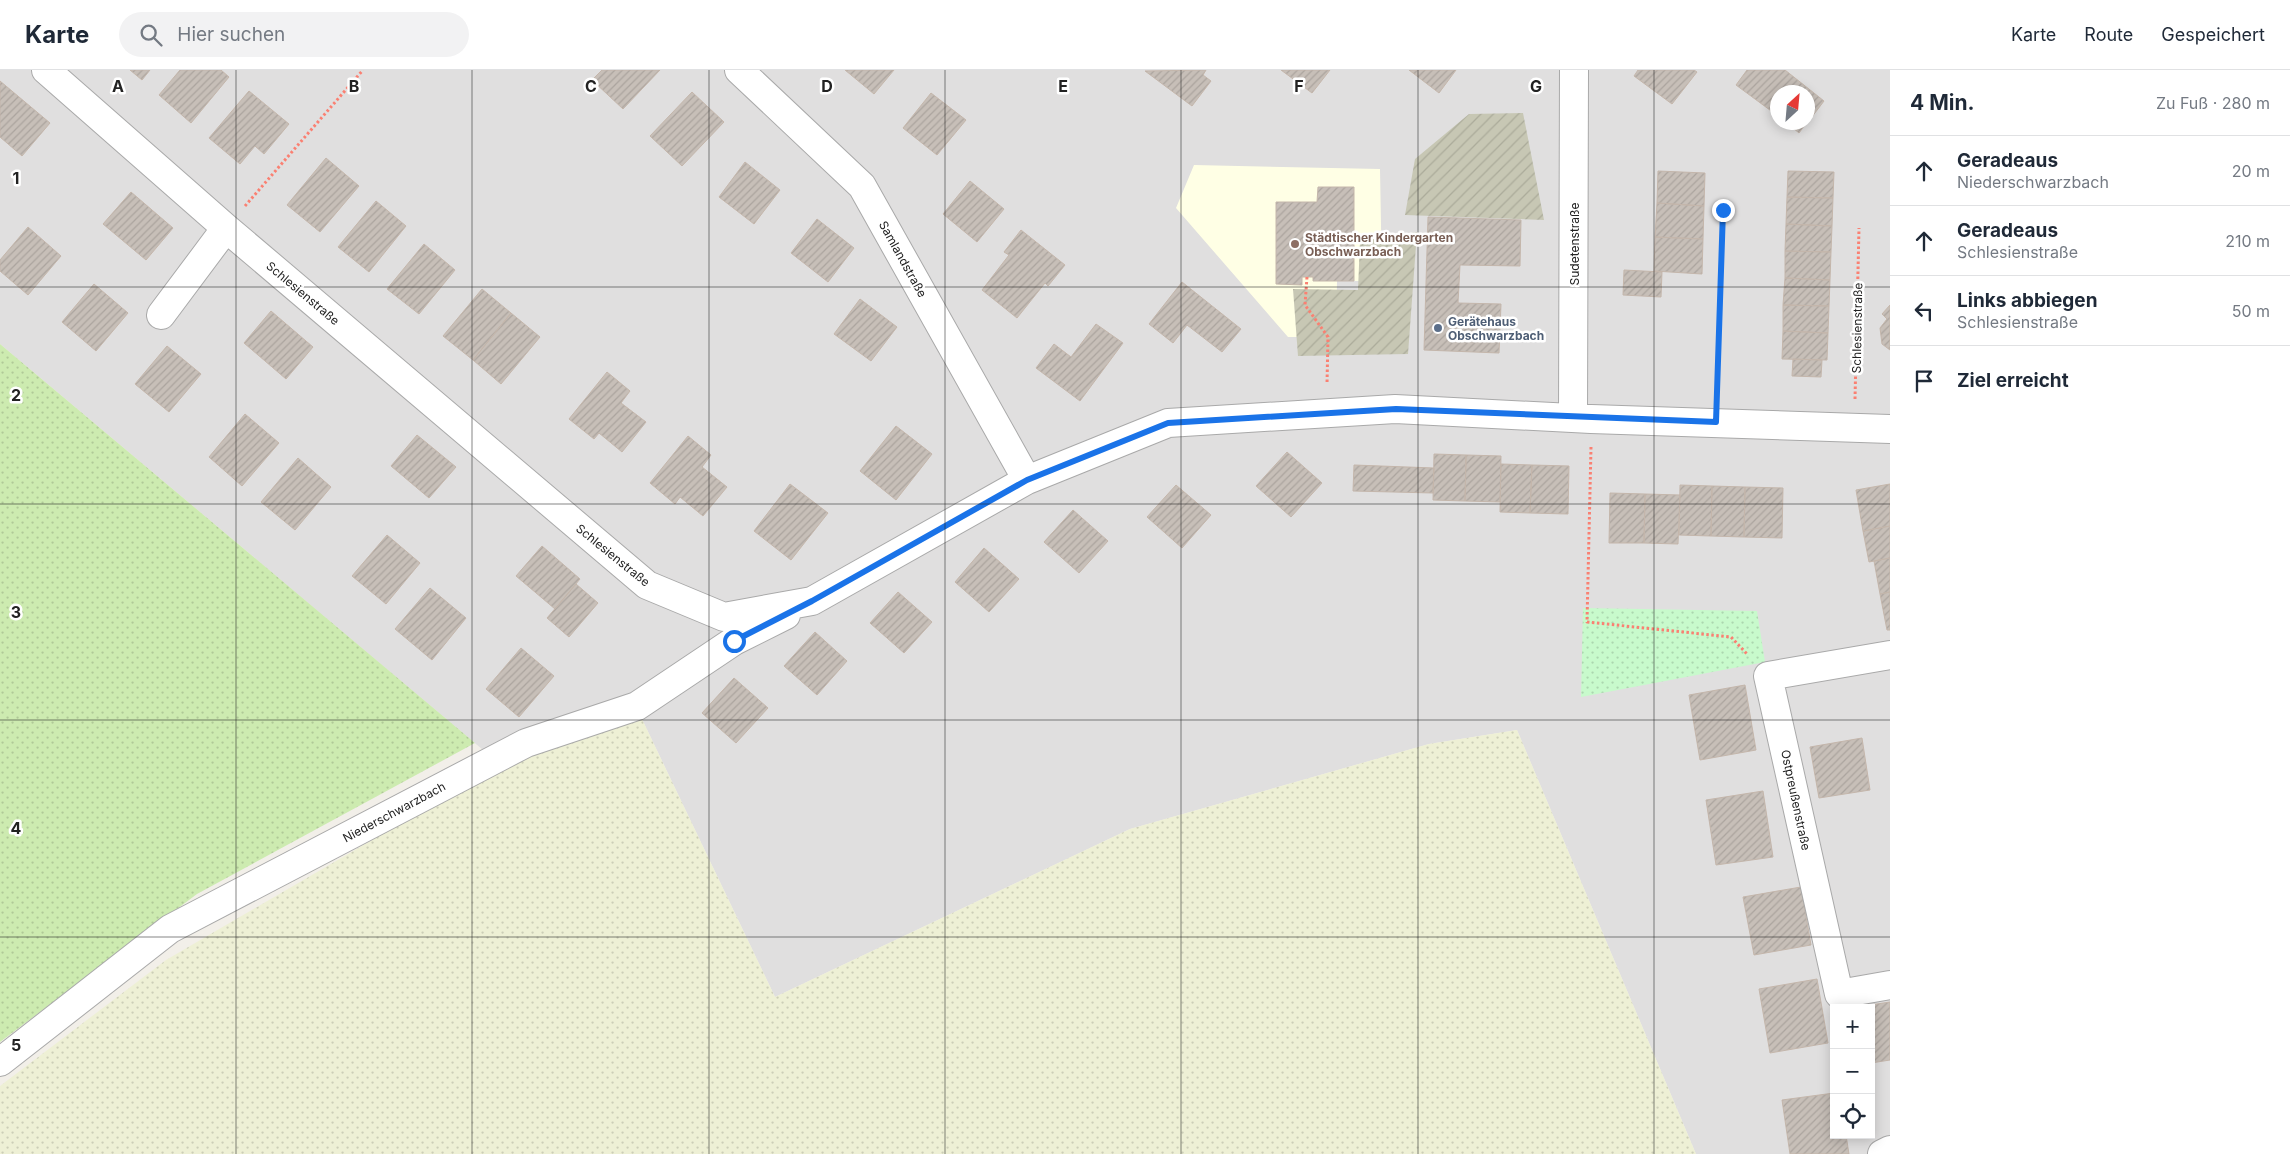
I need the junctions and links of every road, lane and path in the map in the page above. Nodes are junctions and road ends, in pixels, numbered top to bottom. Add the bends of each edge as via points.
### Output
1 (46, 70) edge
2 (363, 70) edge
3 (738, 70) edge
4 (1574, 70) edge
5 (1723, 210) dead end
6 (226, 228) junction
7 (1859, 228) dead end
8 (1307, 277) dead end
9 (162, 315) dead end
10 (1326, 413) junction
11 (1582, 418) junction
12 (1716, 422) junction
13 (1855, 428) junction
14 (1890, 429) edge
15 (1027, 480) junction
16 (812, 601) junction
17 (1890, 655) edge
18 (1768, 676) junction
19 (1890, 986) edge
20 (0, 1062) edge
21 (1890, 1150) edge
22 (1882, 1154) edge

1 - 6 street, Schlesienstraße
2 - 6 path
3 - 15 street, Samlandstraße via 862,186
4 - 11 street, Sudetenstraße
5 - 12 path
6 - 9 street
6 - 16 street, Schlesienstraße via 647,585 724,617
7 - 13 path, Schlesienstraße
8 - 10 path via 1305,305 1328,338
10 - 11 street, Schlesienstraße via 1396,409
10 - 15 street, Schlesienstraße via 1168,423
11 - 12 street, Schlesienstraße
11 - 18 path via 1587,622 1731,636
12 - 13 street, Schlesienstraße
13 - 14 street, Schlesienstraße
15 - 16 street, Schlesienstraße
16 - 20 street, Niederschwarzbach via 734,641 637,706 526,743 170,929
17 - 18 street
18 - 19 street, Ostpreußenstraße via 1838,994
21 - 22 street

